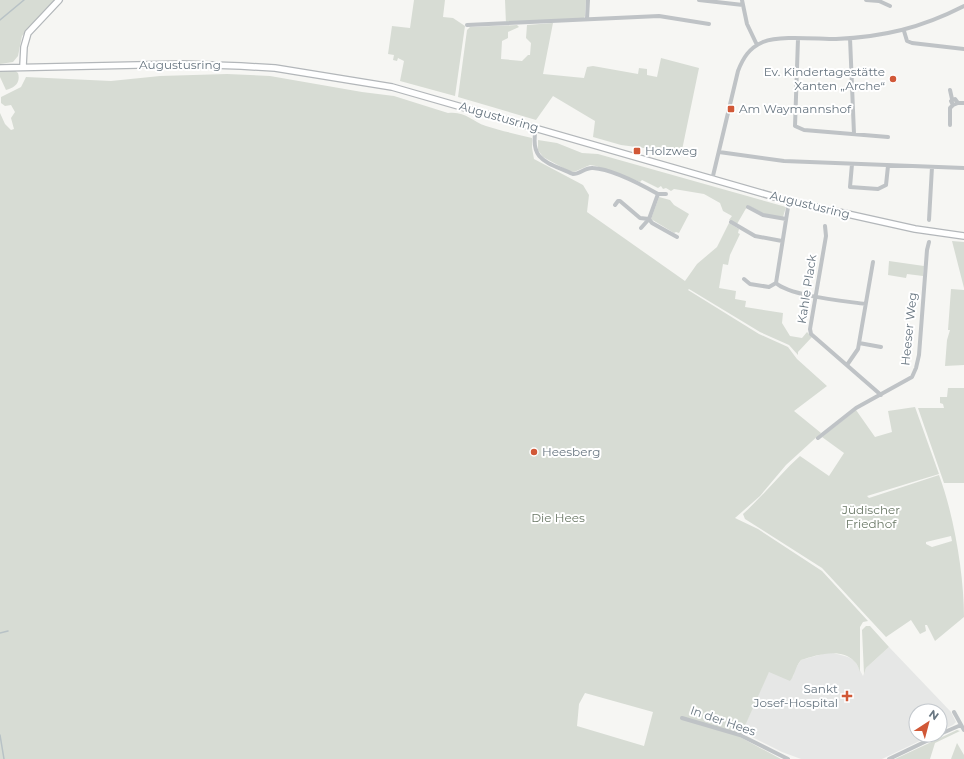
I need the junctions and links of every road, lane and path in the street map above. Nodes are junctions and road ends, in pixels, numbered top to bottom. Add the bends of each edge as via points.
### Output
1 (59, 0) edge
2 (588, 0) edge
3 (699, 0) edge
4 (742, 0) edge
5 (866, 0) edge
6 (743, 5) junction
7 (890, 6) dead end
8 (964, 6) edge
9 (587, 19) junction
10 (709, 24) dead end
11 (467, 26) dead end
12 (904, 31) junction
13 (850, 38) junction
14 (798, 39) junction
15 (757, 45) junction
16 (964, 49) edge
17 (24, 66) junction
18 (0, 68) edge
19 (950, 90) dead end
20 (952, 100) junction
21 (958, 102) junction
22 (964, 102) edge
23 (953, 106) junction
24 (950, 125) dead end
25 (536, 128) junction
26 (854, 134) junction
27 (888, 137) dead end
28 (719, 152) junction
29 (852, 164) junction
30 (888, 166) junction
31 (932, 168) junction
32 (964, 168) edge
33 (712, 180) junction
34 (658, 194) junction
35 (666, 194) dead end
36 (789, 201) junction
37 (615, 205) dead end
38 (748, 207) dead end
39 (649, 219) junction
40 (786, 219) junction
41 (929, 220) dead end
42 (731, 222) dead end
43 (825, 226) dead end
44 (641, 228) dead end
45 (964, 236) edge
46 (677, 237) dead end
47 (782, 241) junction
48 (929, 242) dead end
49 (873, 262) dead end
50 (744, 279) dead end
51 (776, 283) junction
52 (815, 297) junction
53 (865, 304) junction
54 (860, 343) junction
55 (881, 346) dead end
56 (847, 365) junction
57 (881, 395) junction
58 (818, 438) dead end
59 (954, 712) dead end
60 (682, 718) dead end
61 (961, 725) junction
62 (964, 730) edge
63 (948, 731) edge
64 (922, 743) edge
65 (779, 754) junction
66 (788, 759) edge
67 (793, 759) edge
68 (889, 759) edge

1 - 17 main road via 28,32 24,47
2 - 9 street
3 - 6 street
4 - 6 street
5 - 7 street via 879,1
6 - 15 street via 747,24
8 - 12 street
9 - 10 street via 659,16
9 - 11 street
12 - 13 street
12 - 16 street via 907,41 912,43
13 - 14 street
13 - 26 street
14 - 15 street via 771,40
14 - 26 street via 795,126 804,130
15 - 28 street via 747,53 738,71
17 - 18 main road, Augustusring
17 - 25 main road, Augustusring via 183,64 275,68 392,87
19 - 20 street
20 - 21 street
20 - 23 street
21 - 22 street
21 - 23 street
23 - 24 street via 950,108
25 - 33 main road, Augustusring
25 - 34 street via 534,146 541,159 573,174 592,168 600,169
26 - 27 street
28 - 29 street via 784,161
28 - 33 street
29 - 30 street
29 - 30 street via 850,187 878,190 886,185
30 - 31 street
31 - 32 street
31 - 41 street
33 - 36 main road, Augustusring
34 - 35 street
34 - 39 street
36 - 40 street
36 - 45 main road, Augustusring via 915,229
37 - 39 street via 620,201 640,218
38 - 40 street via 763,215
39 - 44 street
39 - 46 street
40 - 47 street
42 - 47 street via 755,236
43 - 52 street, Kahle Plack via 826,236
47 - 51 street
48 - 57 street, Heeser Weg via 916,368 912,377
49 - 53 street
50 - 51 street via 750,284 769,287
51 - 52 street
52 - 53 street
52 - 56 street, Kahle Plack via 810,329 812,334
53 - 54 street
54 - 55 street
54 - 56 street via 856,355
56 - 57 street, Kahle Plack
57 - 58 street, Heeser Weg via 856,408
59 - 61 street
60 - 65 street, In der Hees via 740,736
61 - 62 street
61 - 63 street
64 - 68 street
65 - 66 street, In der Hees
65 - 67 street, In der Hees

